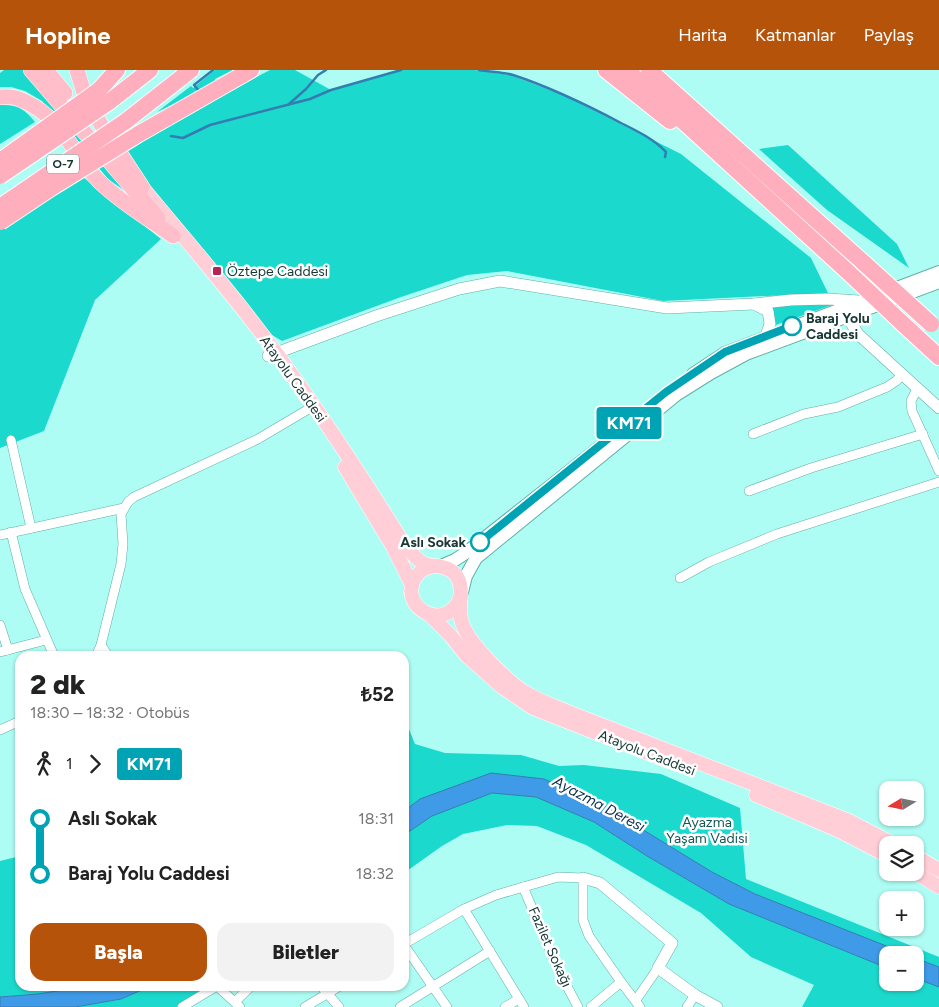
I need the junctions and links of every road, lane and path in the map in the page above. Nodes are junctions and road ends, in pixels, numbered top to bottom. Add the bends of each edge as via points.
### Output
1 (77, 70) edge
2 (117, 70) edge
3 (150, 70) edge
4 (191, 70) edge
5 (251, 70) edge
6 (606, 70) edge
7 (627, 70) edge
8 (649, 70) edge
9 (663, 70) edge
10 (37, 71) edge
11 (104, 96) junction
12 (0, 97) edge
13 (0, 161) edge
14 (733, 167) junction
15 (764, 173) junction
16 (0, 176) edge
17 (142, 186) junction
18 (0, 207) edge
19 (0, 222) edge
20 (173, 236) junction
21 (939, 272) edge
22 (939, 282) edge
23 (860, 301) junction
24 (754, 304) junction
25 (844, 312) junction
26 (935, 328) edge
27 (766, 336) junction
28 (272, 355) junction
29 (939, 357) edge
30 (902, 375) junction
31 (917, 389) junction
32 (939, 408) edge
33 (307, 410) junction
34 (752, 434) dead end
35 (923, 434) junction
36 (11, 440) dead end
37 (939, 471) edge
38 (939, 482) edge
39 (749, 490) dead end
40 (124, 508) junction
41 (31, 528) junction
42 (11, 532) junction
43 (0, 535) edge
44 (441, 566) junction
45 (680, 578) dead end
46 (412, 585) junction
47 (461, 596) junction
48 (430, 615) junction
49 (0, 625) edge
50 (46, 640) junction
51 (101, 645) junction
52 (4, 651) edge
53 (52, 651) edge
54 (98, 651) edge
55 (105, 651) edge
56 (15, 723) edge
57 (0, 730) edge
58 (879, 836) edge
59 (879, 851) edge
60 (924, 861) edge
61 (939, 870) edge
62 (583, 878) junction
63 (924, 878) edge
64 (939, 887) edge
65 (523, 888) junction
66 (464, 909) junction
67 (409, 941) edge
68 (490, 951) junction
69 (409, 952) edge
70 (658, 968) junction
71 (621, 982) junction
72 (432, 987) junction
73 (209, 991) edge
74 (223, 991) edge
75 (248, 991) edge
76 (325, 991) edge
77 (332, 991) edge
78 (328, 994) junction
79 (695, 995) junction
80 (522, 1003) edge
81 (638, 1004) edge
82 (238, 1005) edge
83 (182, 1007) edge
84 (305, 1007) edge
85 (339, 1007) edge
86 (400, 1007) edge
87 (447, 1007) edge
88 (505, 1007) edge
89 (578, 1007) edge
90 (591, 1007) edge
91 (688, 1007) edge
92 (717, 1007) edge

1 - 17 highway via 87,103
2 - 11 highway
3 - 11 highway, O-7
4 - 18 highway, O-7, bridge via 126,121
5 - 19 highway, bridge via 137,135
6 - 14 highway
7 - 14 highway
8 - 15 highway
9 - 15 highway
10 - 17 highway
10 - 20 highway
11 - 13 highway, bridge
11 - 16 highway, O-7, bridge
12 - 20 highway via 11,96 49,116 100,182
14 - 29 highway, bridge
15 - 26 highway, bridge
17 - 28 main road, Atayolu Caddesi via 225,286
20 - 28 main road, Atayolu Caddesi
21 - 23 main road
22 - 25 main road
23 - 24 street via 791,300
23 - 25 main road
24 - 27 street via 768,312 770,324
24 - 28 street via 667,308 500,281 450,292 376,316
25 - 27 main road
25 - 30 street via 858,334
25 - 47 main road via 746,354 711,372 676,396 476,558 466,576
27 - 44 main road via 725,352 666,392 467,552
28 - 33 main road, Atayolu Caddesi
28 - 44 main road, Atayolu Caddesi via 338,439 407,546 419,560
30 - 31 street
30 - 34 street via 886,387 838,407 804,414
31 - 32 street
31 - 35 street via 911,407
33 - 40 street via 258,439 134,497
33 - 46 main road, Atayolu Caddesi via 393,547
35 - 37 street
35 - 39 street
36 - 41 street
38 - 45 street via 777,534 709,562
40 - 41 street
40 - 51 street via 120,520 121,564
41 - 42 street
42 - 43 street
42 - 50 street via 25,589
44 - 46 main road via 426,568
44 - 47 main road, Atayolu Caddesi via 455,574
46 - 48 main road, Atayolu Caddesi via 418,608
47 - 48 main road via 446,614
47 - 58 main road, Atayolu Caddesi via 461,622 473,642 498,670 526,693 846,820
48 - 59 main road, Atayolu Caddesi via 502,688 533,708 758,795
49 - 52 street
50 - 52 street
50 - 53 street
51 - 54 street
51 - 55 street
56 - 57 street
60 - 61 main road
62 - 65 street via 558,878
62 - 70 street via 600,883 672,942
62 - 71 street via 583,920 589,936
63 - 64 main road
65 - 66 street
65 - 89 street, Fazilet Sokağı
66 - 67 street
66 - 68 street
68 - 72 street
68 - 80 street
69 - 72 street
70 - 79 street
70 - 81 street
71 - 81 street
71 - 90 street
72 - 86 street
72 - 87 street
73 - 83 street
74 - 82 street
75 - 82 street
76 - 78 street
77 - 78 street
78 - 84 street
78 - 85 street
79 - 91 street
79 - 92 street
80 - 88 street

